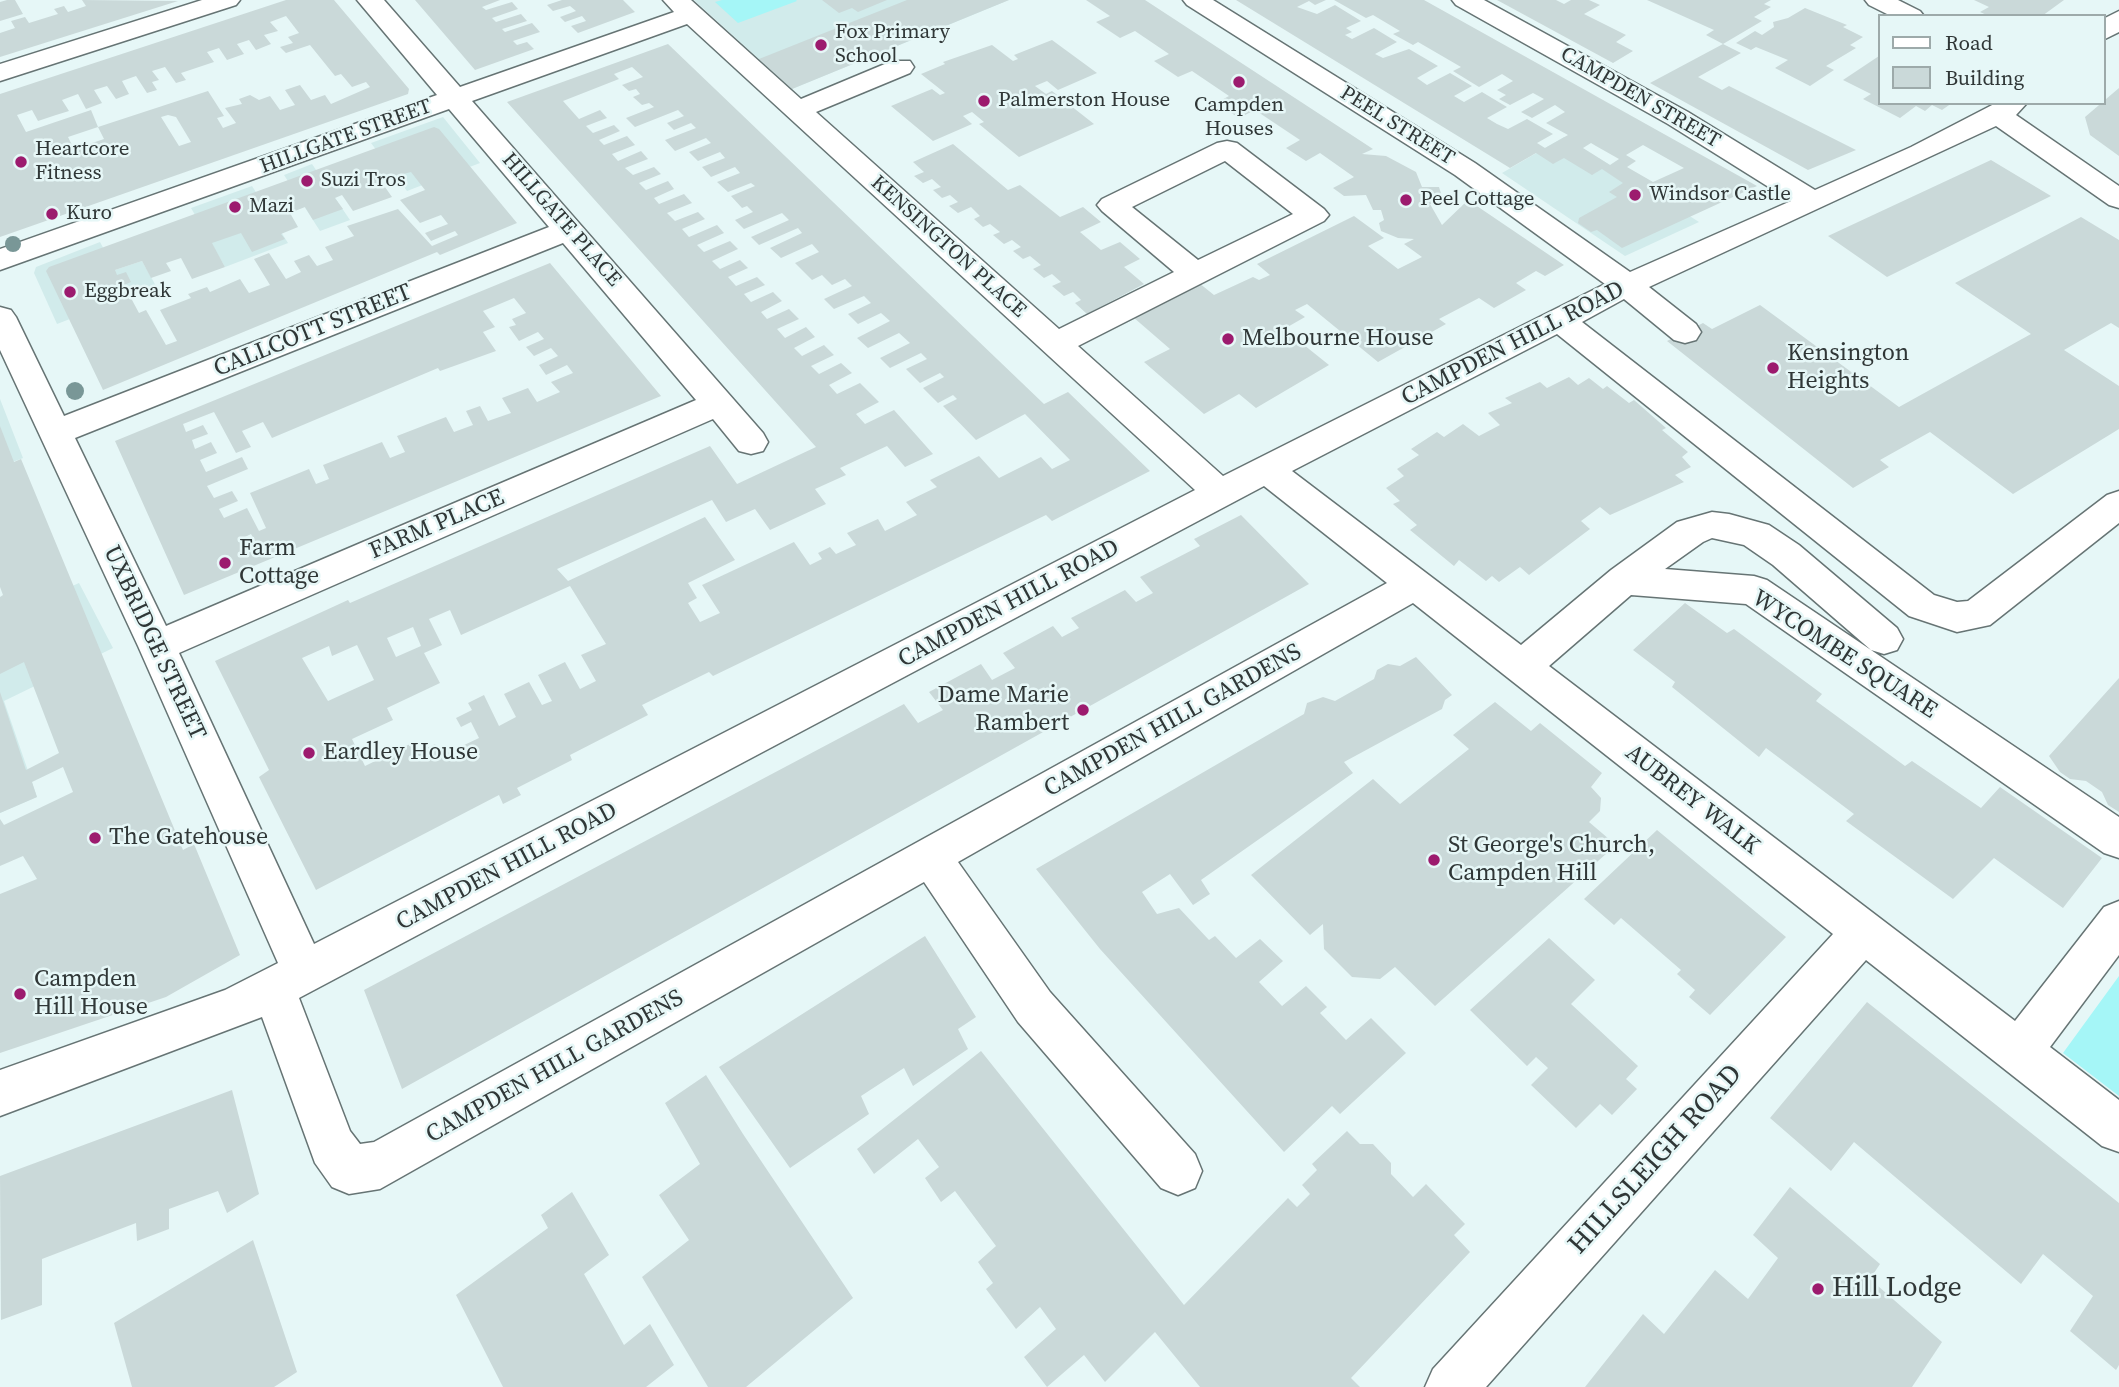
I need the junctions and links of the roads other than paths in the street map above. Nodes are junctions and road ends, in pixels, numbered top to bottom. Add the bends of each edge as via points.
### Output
1 (227, 0) edge
2 (370, 0) edge
3 (1196, 0) edge
4 (1465, 0) edge
5 (1878, 0) edge
6 (683, 7) edge
7 (1907, 14) edge
8 (2119, 19) edge
9 (2105, 30) edge
10 (901, 68) dead end
11 (0, 73) edge
12 (456, 98) junction
13 (2006, 109) edge
14 (797, 110) junction
15 (2119, 199) edge
16 (1812, 201) junction
17 (570, 229) junction
18 (0, 260) edge
19 (1195, 274) junction
20 (1626, 286) junction
21 (0, 317) edge
22 (1559, 320) junction
23 (1685, 332) dead end
24 (1056, 344) junction
25 (717, 404) junction
26 (55, 433) junction
27 (751, 442) dead end
28 (1266, 469) junction
29 (1221, 494) junction
30 (2119, 504) edge
31 (1624, 580) junction
32 (1415, 585) junction
33 (1884, 639) dead end
34 (157, 646) junction
35 (1522, 667) junction
36 (2119, 840) edge
37 (930, 858) junction
38 (2119, 921) edge
39 (1862, 933) junction
40 (288, 980) junction
41 (2018, 1053) junction
42 (0, 1093) edge
43 (2119, 1129) edge
44 (1178, 1171) dead end
45 (1451, 1387) edge

1 - 11 street
2 - 12 street, HILLGATE PLACE
3 - 20 street, PEEL STREET via 1465,169
4 - 16 street, CAMPDEN STREET via 1678,118
5 - 7 street
6 - 12 street, HILLGATE STREET
6 - 14 street, KENSINGTON PLACE
8 - 9 street
10 - 14 street
12 - 17 street, HILLGATE PLACE
12 - 18 street, HILLGATE STREET
13 - 15 street
13 - 16 street, CAMPDEN HILL ROAD
14 - 24 street, KENSINGTON PLACE
16 - 20 street, CAMPDEN HILL ROAD
17 - 25 street, HILLGATE PLACE
17 - 26 street, CALLCOTT STREET
19 - 19 street via 1255,245 1314,215 1227,149 1112,205
19 - 24 street
20 - 22 street, CAMPDEN HILL ROAD
20 - 23 street, PEEL STREET
21 - 26 street, UXBRIDGE STREET
22 - 28 street, CAMPDEN HILL ROAD
22 - 30 street via 1922,606 1957,617 1977,615
24 - 29 street, KENSINGTON PLACE
25 - 27 street, HILLGATE PLACE
25 - 34 street, FARM PLACE
26 - 34 street, UXBRIDGE STREET
28 - 29 street, CAMPDEN HILL ROAD
28 - 32 street, AUBREY WALK
29 - 40 street, CAMPDEN HILL ROAD
31 - 33 street via 1690,532 1712,525 1729,527 1756,535 1786,555
31 - 35 street
31 - 36 street, WYCOMBE SQUARE via 1754,590
32 - 35 street, AUBREY WALK
32 - 37 street, CAMPDEN HILL GARDENS
34 - 40 street, UXBRIDGE STREET
35 - 39 street, AUBREY WALK
37 - 40 street, CAMPDEN HILL GARDENS via 380,1166 349,1170 332,1146
37 - 44 street via 1034,1007
38 - 41 street
39 - 41 street, AUBREY WALK
39 - 45 street, HILLSLEIGH ROAD
40 - 42 street, CAMPDEN HILL ROAD via 237,1007
41 - 43 street, AUBREY WALK

